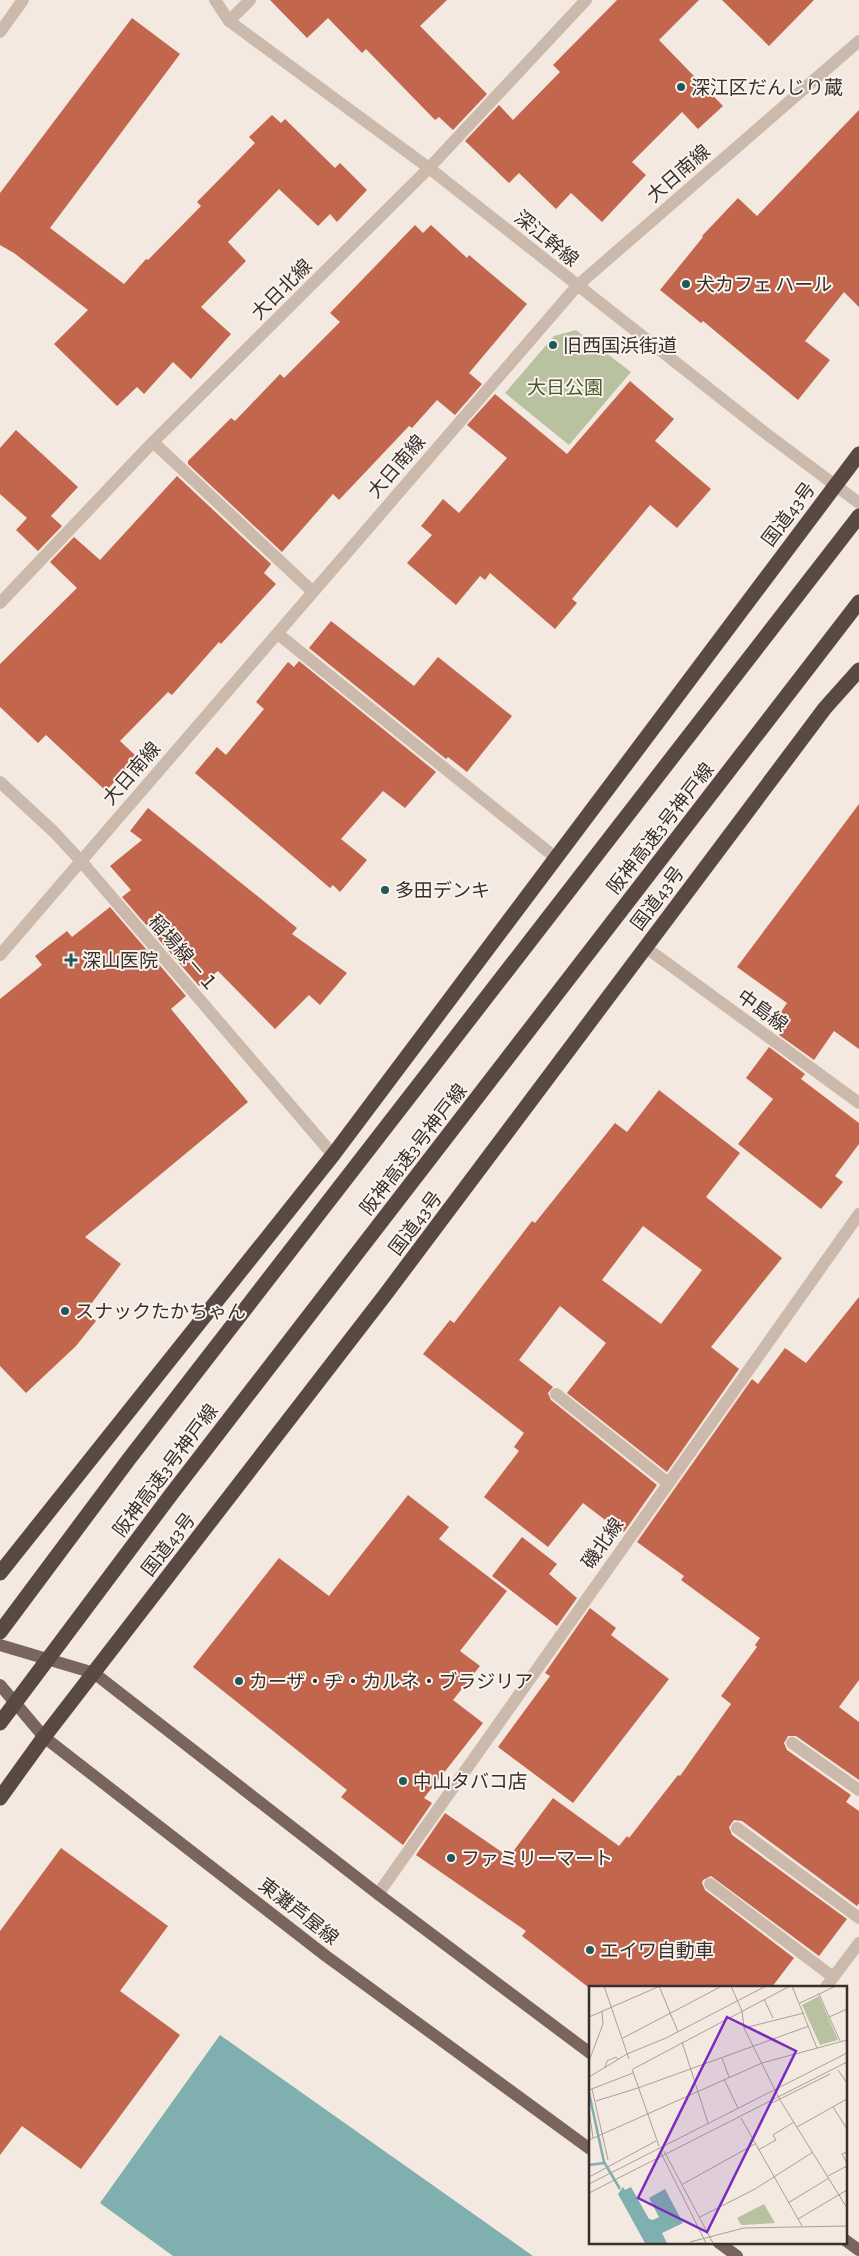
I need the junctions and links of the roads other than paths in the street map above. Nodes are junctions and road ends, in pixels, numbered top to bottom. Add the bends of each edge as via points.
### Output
1 (23, 0) edge
2 (215, 0) edge
3 (250, 0) edge
4 (586, 0) edge
5 (229, 21) junction
6 (0, 32) edge
7 (859, 41) edge
8 (429, 168) junction
9 (577, 286) junction
10 (153, 442) junction
11 (859, 454) edge
12 (835, 485) junction
13 (859, 504) edge
14 (859, 516) edge
15 (312, 591) junction
16 (859, 602) edge
17 (0, 603) edge
18 (278, 634) junction
19 (859, 670) edge
20 (0, 782) edge
21 (556, 858) junction
22 (80, 860) junction
23 (645, 947) junction
24 (0, 955) edge
25 (859, 1103) edge
26 (333, 1155) junction
27 (859, 1214) edge
28 (556, 1394) dead end
29 (668, 1483) junction
30 (0, 1573) edge
31 (0, 1632) edge
32 (0, 1645) edge
33 (94, 1673) junction
34 (0, 1685) edge
35 (0, 1723) edge
36 (44, 1737) junction
37 (792, 1743) dead end
38 (859, 1790) edge
39 (0, 1798) edge
40 (737, 1828) dead end
41 (710, 1884) dead end
42 (378, 1894) junction
43 (859, 1918) edge
44 (859, 1943) edge
45 (830, 1982) edge
46 (589, 2052) edge
47 (589, 2148) edge
48 (846, 2241) edge
49 (721, 2244) edge
50 (859, 2250) edge
51 (737, 2256) edge

1 - 6 street
2 - 5 street, 深江幹線
3 - 5 street
4 - 8 street, 大日北線
5 - 8 street, 深江幹線
7 - 9 street, 大日南線
8 - 9 street, 深江幹線
8 - 10 street, 大日北線
9 - 12 street, 深江幹線
9 - 15 street, 大日南線
10 - 15 street
10 - 17 street, 大日北線
11 - 12 highway, 国道43号
12 - 13 street, 深江幹線
12 - 21 highway, 国道43号
14 - 31 highway, 阪神高速3号神戸線 via 135,1451
15 - 18 street, 大日南線
16 - 35 highway, 阪神高速3号神戸線 via 173,1492
18 - 21 street
18 - 22 street, 大日南線
19 - 23 highway, 国道43号 via 826,708
20 - 22 street, 稲場線－１
21 - 26 highway, 国道43号
22 - 24 street, 大日南線
22 - 26 street, 稲場線－１
23 - 25 street, 中島線
23 - 33 highway, 国道43号 via 385,1295
26 - 30 highway, 国道43号
27 - 29 street, 磯北線
28 - 29 street
29 - 42 street, 磯北線
32 - 33 main road
33 - 36 highway, 国道43号
33 - 42 main road
34 - 36 main road, 東灘芦屋線
36 - 39 highway, 国道43号
36 - 47 main road, 東灘芦屋線 via 326,1956
37 - 38 street
40 - 43 street
41 - 45 street
42 - 46 main road
44 - 45 street
48 - 50 main road
49 - 51 main road

